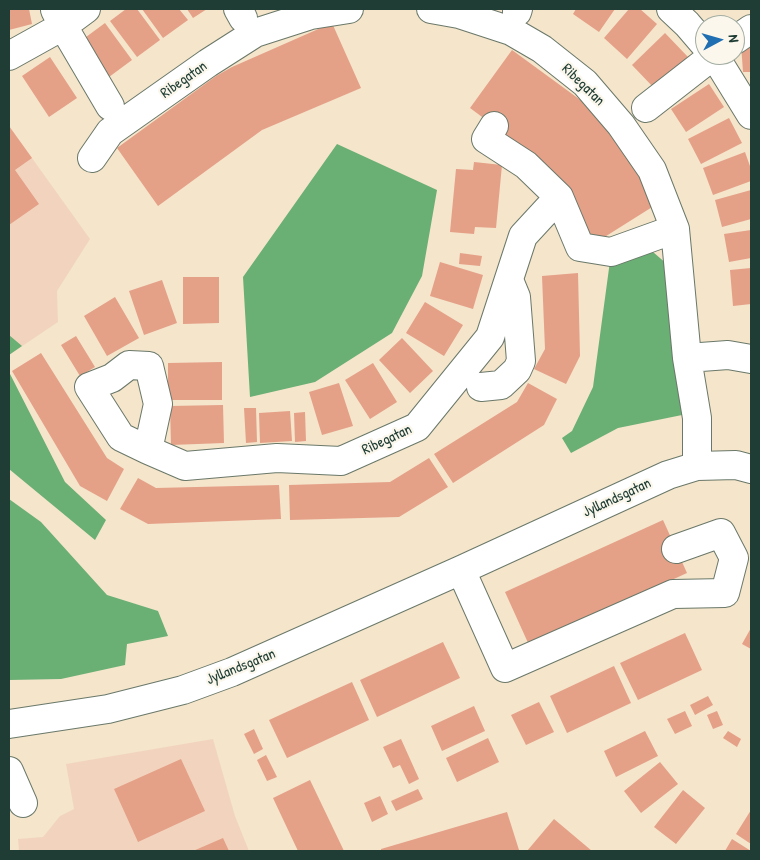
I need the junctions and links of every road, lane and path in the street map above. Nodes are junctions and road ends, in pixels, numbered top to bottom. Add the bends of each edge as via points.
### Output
1 (86, 9) edge
2 (349, 9) edge
3 (432, 9) edge
4 (671, 9) edge
5 (59, 17) edge
6 (695, 33) edge
7 (9, 56) edge
8 (701, 65) edge
9 (720, 65) edge
10 (110, 106) dead end
11 (646, 108) dead end
12 (751, 115) edge
13 (494, 126) dead end
14 (92, 158) dead end
15 (559, 197) junction
16 (675, 229) junction
17 (509, 280) junction
18 (686, 358) junction
19 (751, 359) edge
20 (472, 378) junction
21 (148, 450) dead end
22 (697, 466) junction
23 (751, 469) edge
24 (676, 550) dead end
25 (461, 570) junction
26 (9, 724) edge
27 (9, 772) edge
28 (23, 803) dead end

1 - 5 street
2 - 14 street, Ribegatan via 311,15 255,33 110,132
3 - 16 street, Ribegatan via 511,31 542,49 585,83 621,125 652,170
4 - 6 street
5 - 7 street
5 - 10 street
8 - 11 street
9 - 12 street
13 - 15 street via 486,139 526,165
15 - 16 street via 580,247 611,252
15 - 17 street, Ribegatan via 523,236
16 - 18 street, Ribegatan
17 - 20 street, Ribegatan
17 - 20 street via 516,296 521,361 517,370 501,385
18 - 19 street via 728,355
18 - 22 street, Ribegatan via 697,418
20 - 21 street, Ribegatan via 417,427 342,461 278,458 185,466
22 - 23 street, Jyllandsgatan via 736,465
22 - 25 street, Jyllandsgatan via 668,475
24 - 25 street via 721,533 734,558 726,593 673,594 505,668
25 - 26 street, Jyllandsgatan via 232,672 183,690 108,709
27 - 28 street

